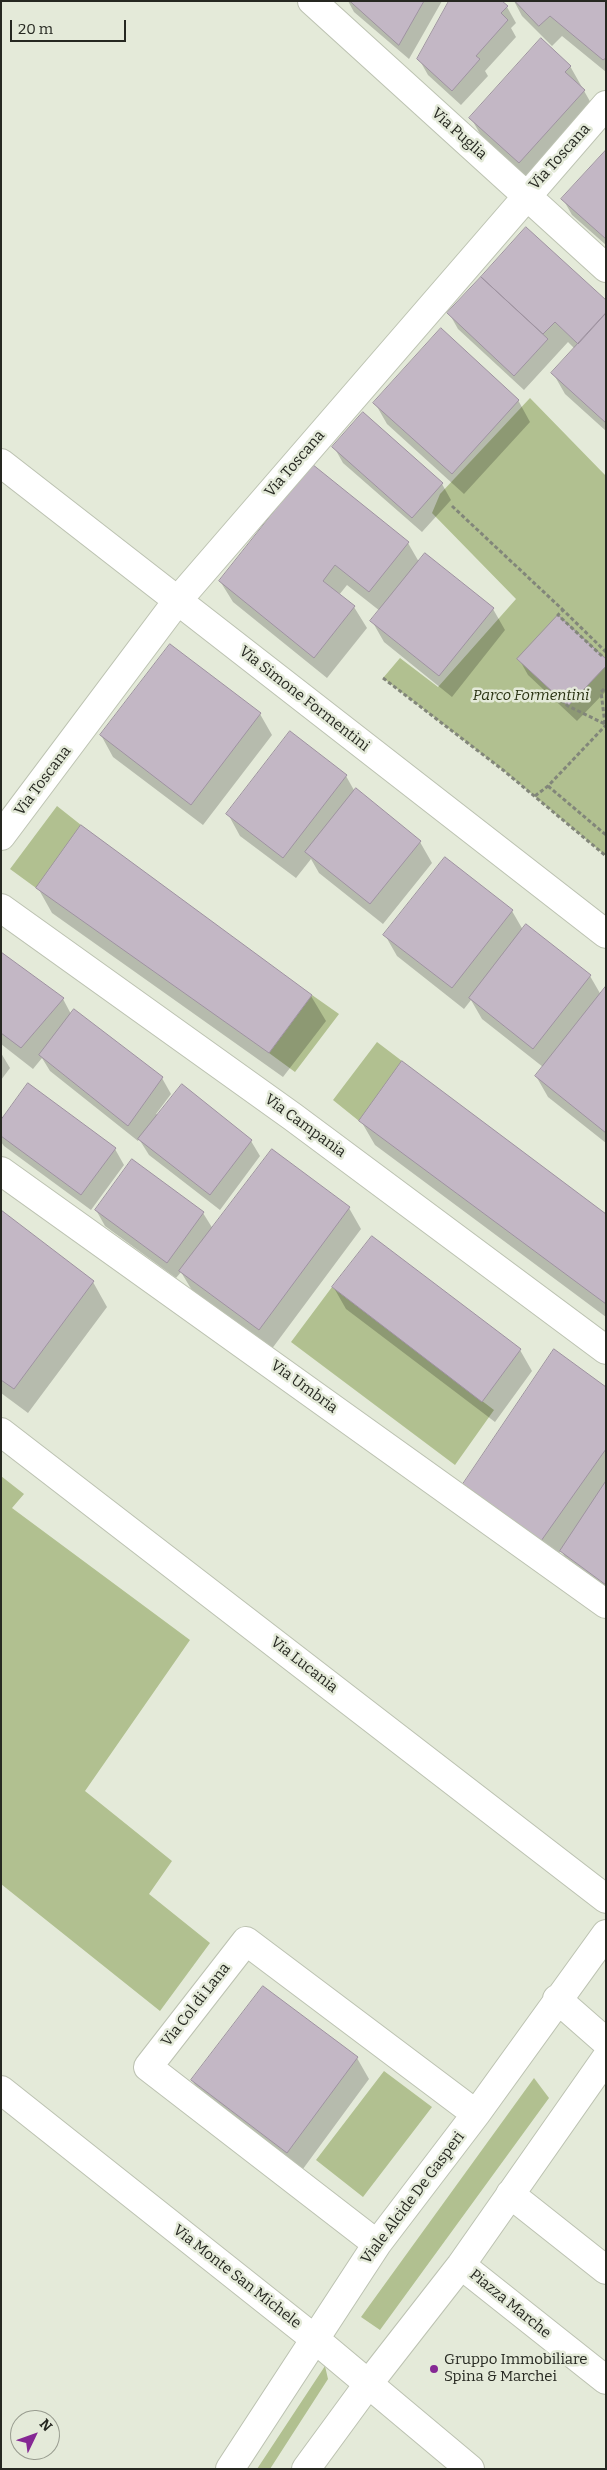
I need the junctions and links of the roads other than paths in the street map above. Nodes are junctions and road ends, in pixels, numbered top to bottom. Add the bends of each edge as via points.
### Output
1 (312, 1) edge
2 (606, 105) edge
3 (526, 195) junction
4 (606, 268) edge
5 (1, 463) edge
6 (178, 600) junction
7 (1, 836) edge
8 (1, 908) edge
9 (606, 934) edge
10 (1, 1171) edge
11 (606, 1350) edge
12 (1, 1432) edge
13 (606, 1604) edge
14 (606, 1898) edge
15 (606, 1934) edge
16 (557, 1999) junction
17 (606, 2042) edge
18 (606, 2058) edge
19 (1, 2090) edge
20 (476, 2114) junction
21 (510, 2194) junction
22 (376, 2244) junction
23 (461, 2264) junction
24 (606, 2270) edge
25 (316, 2340) junction
26 (606, 2380) edge
27 (369, 2383) junction
28 (230, 2469) edge
29 (306, 2469) edge
30 (470, 2469) edge

1 - 3 street, Via Puglia
2 - 3 street, Via Toscana
3 - 4 street, Via Puglia
3 - 6 street, Via Toscana
5 - 6 street, Via Simone Formentini
6 - 7 street, Via Toscana
6 - 9 street, Via Simone Formentini
8 - 11 street, Via Campania via 293,1117
10 - 13 street, Via Umbria
12 - 14 street, Via Lucania
15 - 16 street, Viale Alcide De Gasperi
16 - 17 street
16 - 20 street, Viale Alcide De Gasperi
18 - 21 street
19 - 25 street, Via Monte San Michele
20 - 22 street, Viale Alcide De Gasperi
20 - 22 street, Via Col di Lana via 246,1941 153,2060 148,2067
21 - 23 street
21 - 24 street
22 - 25 street, Viale Alcide De Gasperi
23 - 26 street, Piazza Marche
23 - 27 street
25 - 27 street, Via Monte San Michele
25 - 28 street, Viale Alcide De Gasperi
27 - 29 street
27 - 30 street, Via Monte San Michele

